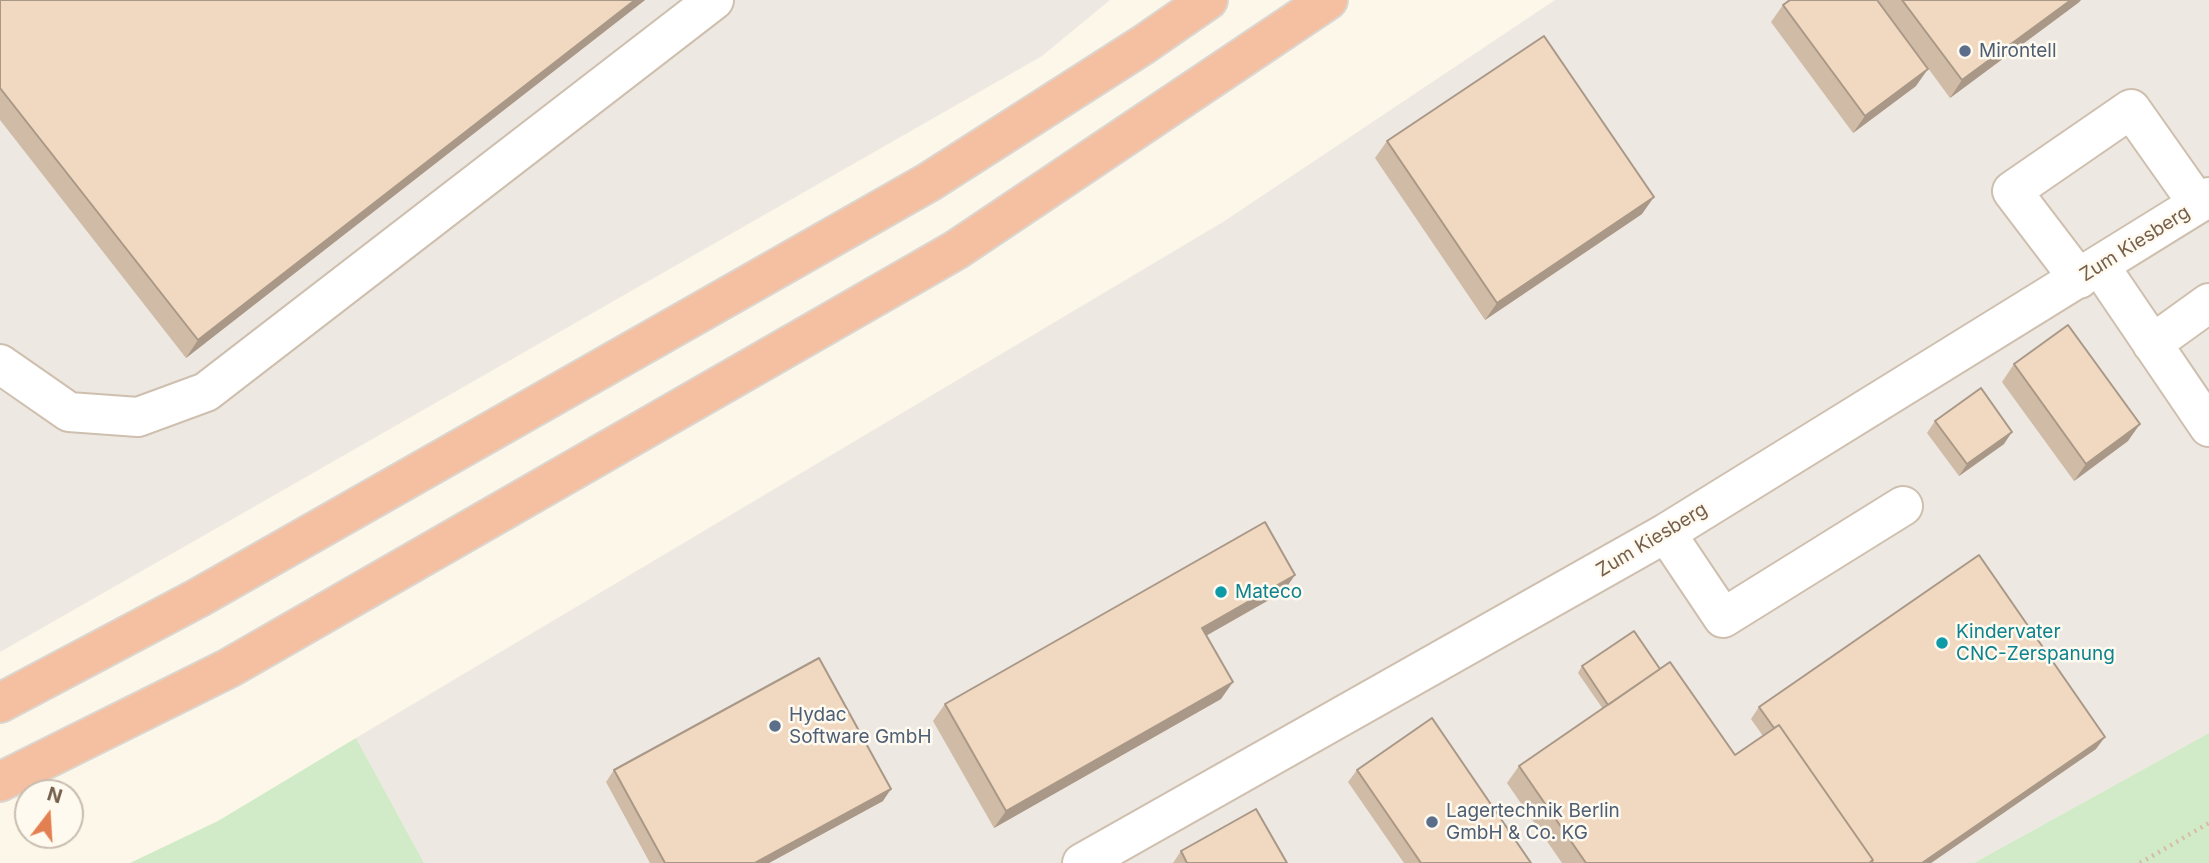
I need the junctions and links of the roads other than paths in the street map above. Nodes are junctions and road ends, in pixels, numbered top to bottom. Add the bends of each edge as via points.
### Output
1 (714, 0) edge
2 (1208, 0) edge
3 (1328, 0) edge
4 (2203, 201) edge
5 (2089, 272) junction
6 (2209, 303) edge
7 (2152, 344) junction
8 (0, 364) edge
9 (2209, 427) edge
10 (1903, 506) dead end
11 (1666, 533) junction
12 (0, 703) edge
13 (0, 782) edge
14 (1082, 863) edge

1 - 8 street via 206,392 138,417 69,412
2 - 12 highway via 929,183 198,598
3 - 13 highway via 956,250 229,668
4 - 5 street, Zum Kiesberg
4 - 5 street via 2132,109 2012,191
5 - 7 street
5 - 11 street, Zum Kiesberg
6 - 7 street
7 - 9 street
10 - 11 street via 1723,618
11 - 14 street, Zum Kiesberg

